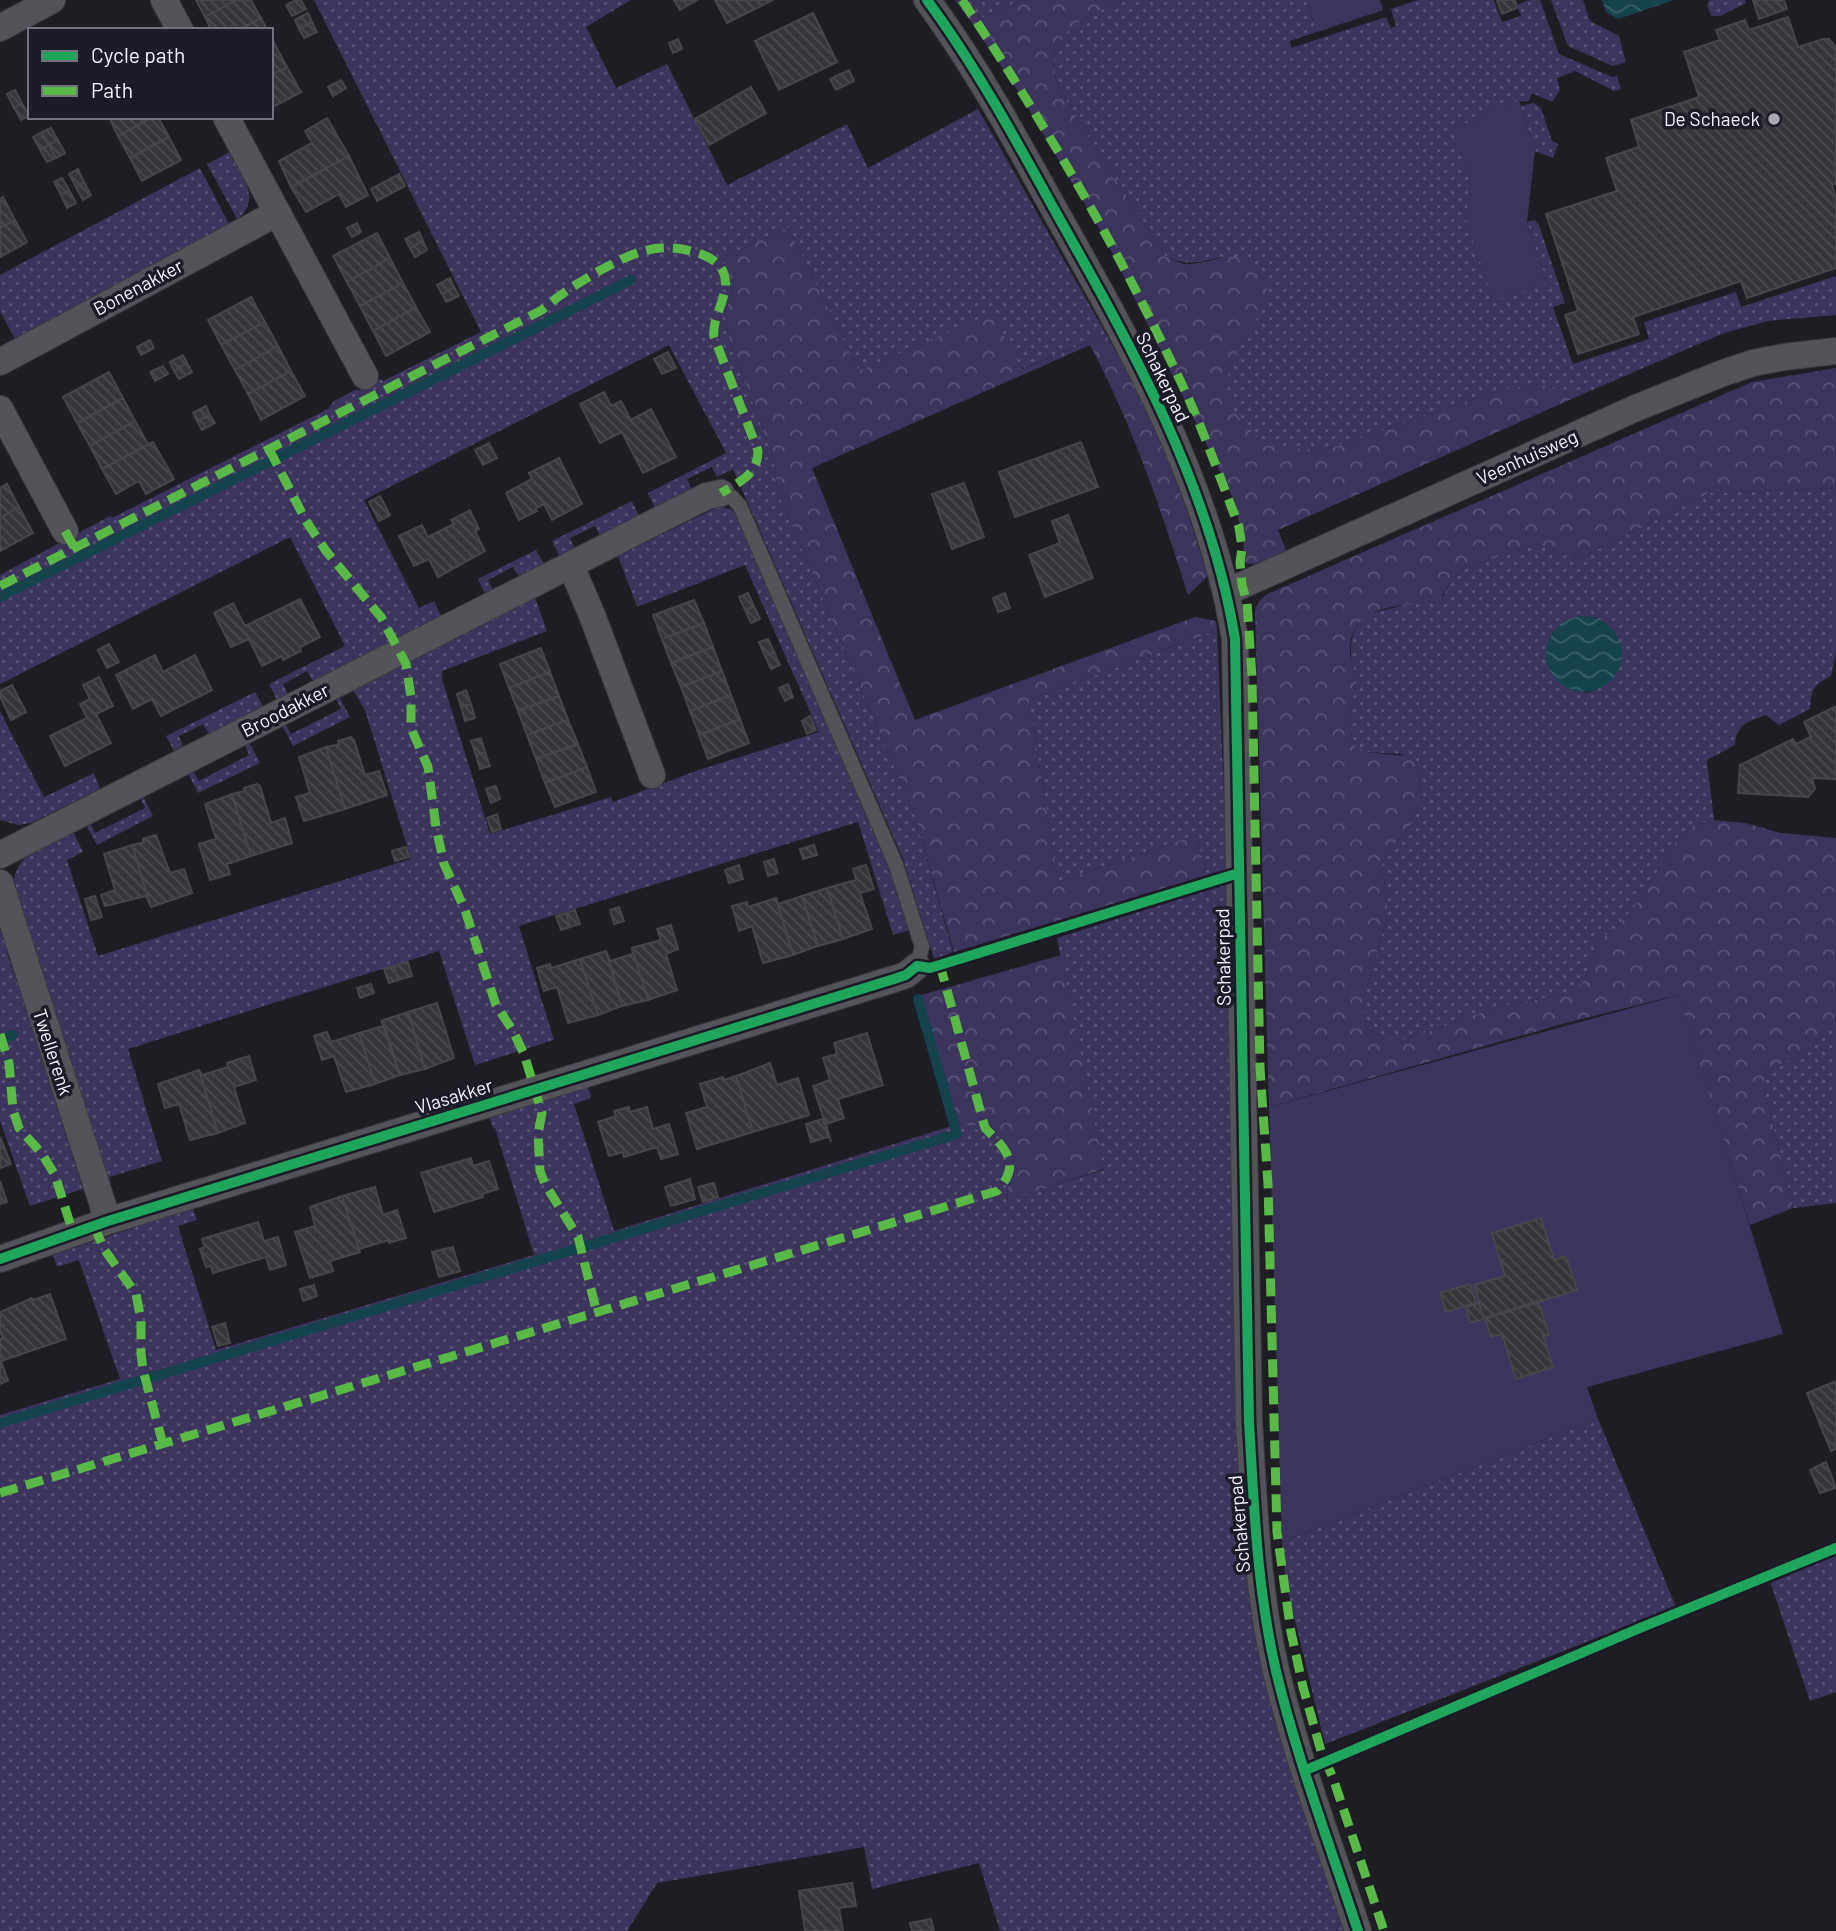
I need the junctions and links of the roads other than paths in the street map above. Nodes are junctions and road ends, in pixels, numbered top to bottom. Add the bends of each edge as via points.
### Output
1 (52, 0) edge
2 (164, 0) edge
3 (927, 0) edge
4 (0, 28) edge
5 (179, 28) edge
6 (227, 119) edge
7 (277, 213) junction
8 (1836, 351) edge
9 (0, 362) edge
10 (365, 376) dead end
11 (0, 409) edge
12 (721, 493) joint
13 (65, 531) dead end
14 (570, 566) junction
15 (1227, 592) junction
16 (652, 775) dead end
17 (0, 855) edge
18 (0, 883) edge
19 (917, 966) joint
20 (108, 1221) junction
21 (0, 1259) edge
22 (1358, 1931) edge

1 - 4 street
2 - 5 street
3 - 15 street, Schakerpad via 1024,155 1104,297 1180,454
6 - 7 street
7 - 9 street, Bonenakker
7 - 10 street
8 - 15 street, Veenhuisweg via 1753,363 1698,383
11 - 13 street
12 - 14 street, Broodakker
12 - 19 lane via 740,506 896,865 922,947
14 - 16 street
14 - 17 street, Broodakker
15 - 22 street, Schakerpad via 1235,639 1255,1535 1276,1670
18 - 20 street, Twellerenk
19 - 20 street, Vlasakker via 894,979
20 - 21 street, Vlasakker

